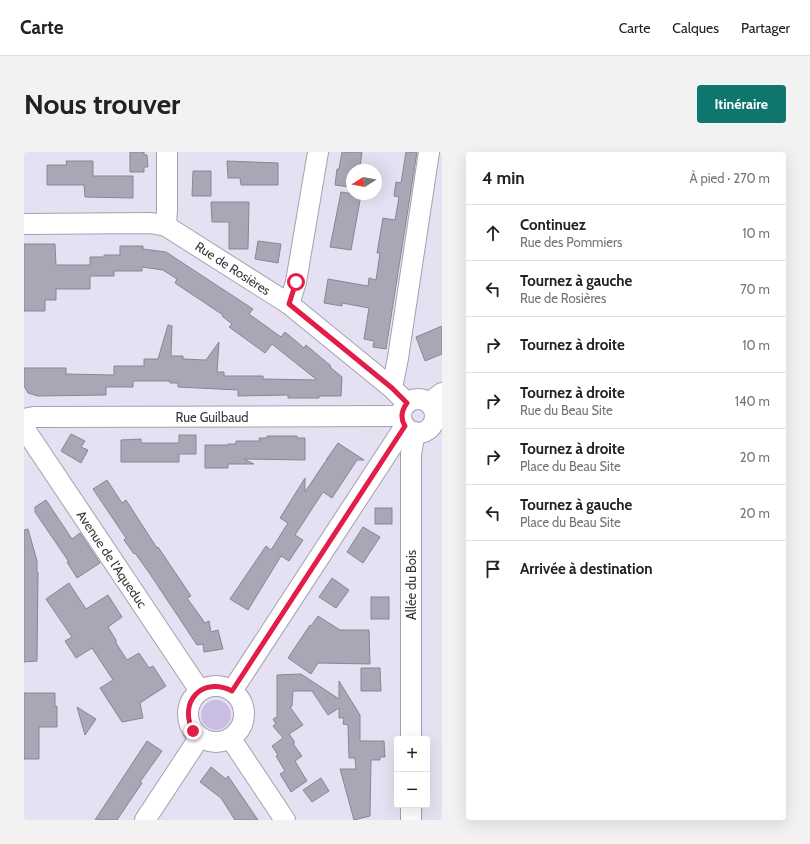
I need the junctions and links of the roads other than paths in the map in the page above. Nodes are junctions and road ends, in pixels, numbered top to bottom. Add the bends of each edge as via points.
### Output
1 (167, 152) edge
2 (318, 152) edge
3 (429, 152) edge
4 (24, 224) edge
5 (166, 226) junction
6 (289, 304) junction
7 (392, 388) junction
8 (436, 398) edge
9 (24, 419) edge
10 (407, 419) junction
11 (24, 428) edge
12 (438, 429) edge
13 (200, 691) junction
14 (232, 691) junction
15 (411, 736) edge
16 (199, 738) junction
17 (231, 739) junction
18 (411, 808) edge
19 (145, 820) edge
20 (285, 820) edge
21 (411, 820) edge

1 - 5 street
2 - 6 street via 296,282
3 - 7 street
4 - 5 street, Rue de Rosières via 151,223
5 - 6 street, Rue de Rosières
6 - 7 street, Rue de Rosières
7 - 10 street, Rue de Rosières
8 - 10 street, Rue Guilbaud via 412,400
8 - 12 street via 434,409
9 - 10 street, Rue Guilbaud
10 - 12 street via 426,431
10 - 14 street
10 - 15 street, Allée du Bois via 411,454
11 - 13 street, Avenue de l'Aqueduc
13 - 14 street via 216,686
13 - 16 street via 189,705 188,714 189,723
14 - 17 street via 239,697 245,715 241,728
16 - 17 street via 215,743
16 - 19 street
17 - 20 street
18 - 21 street

